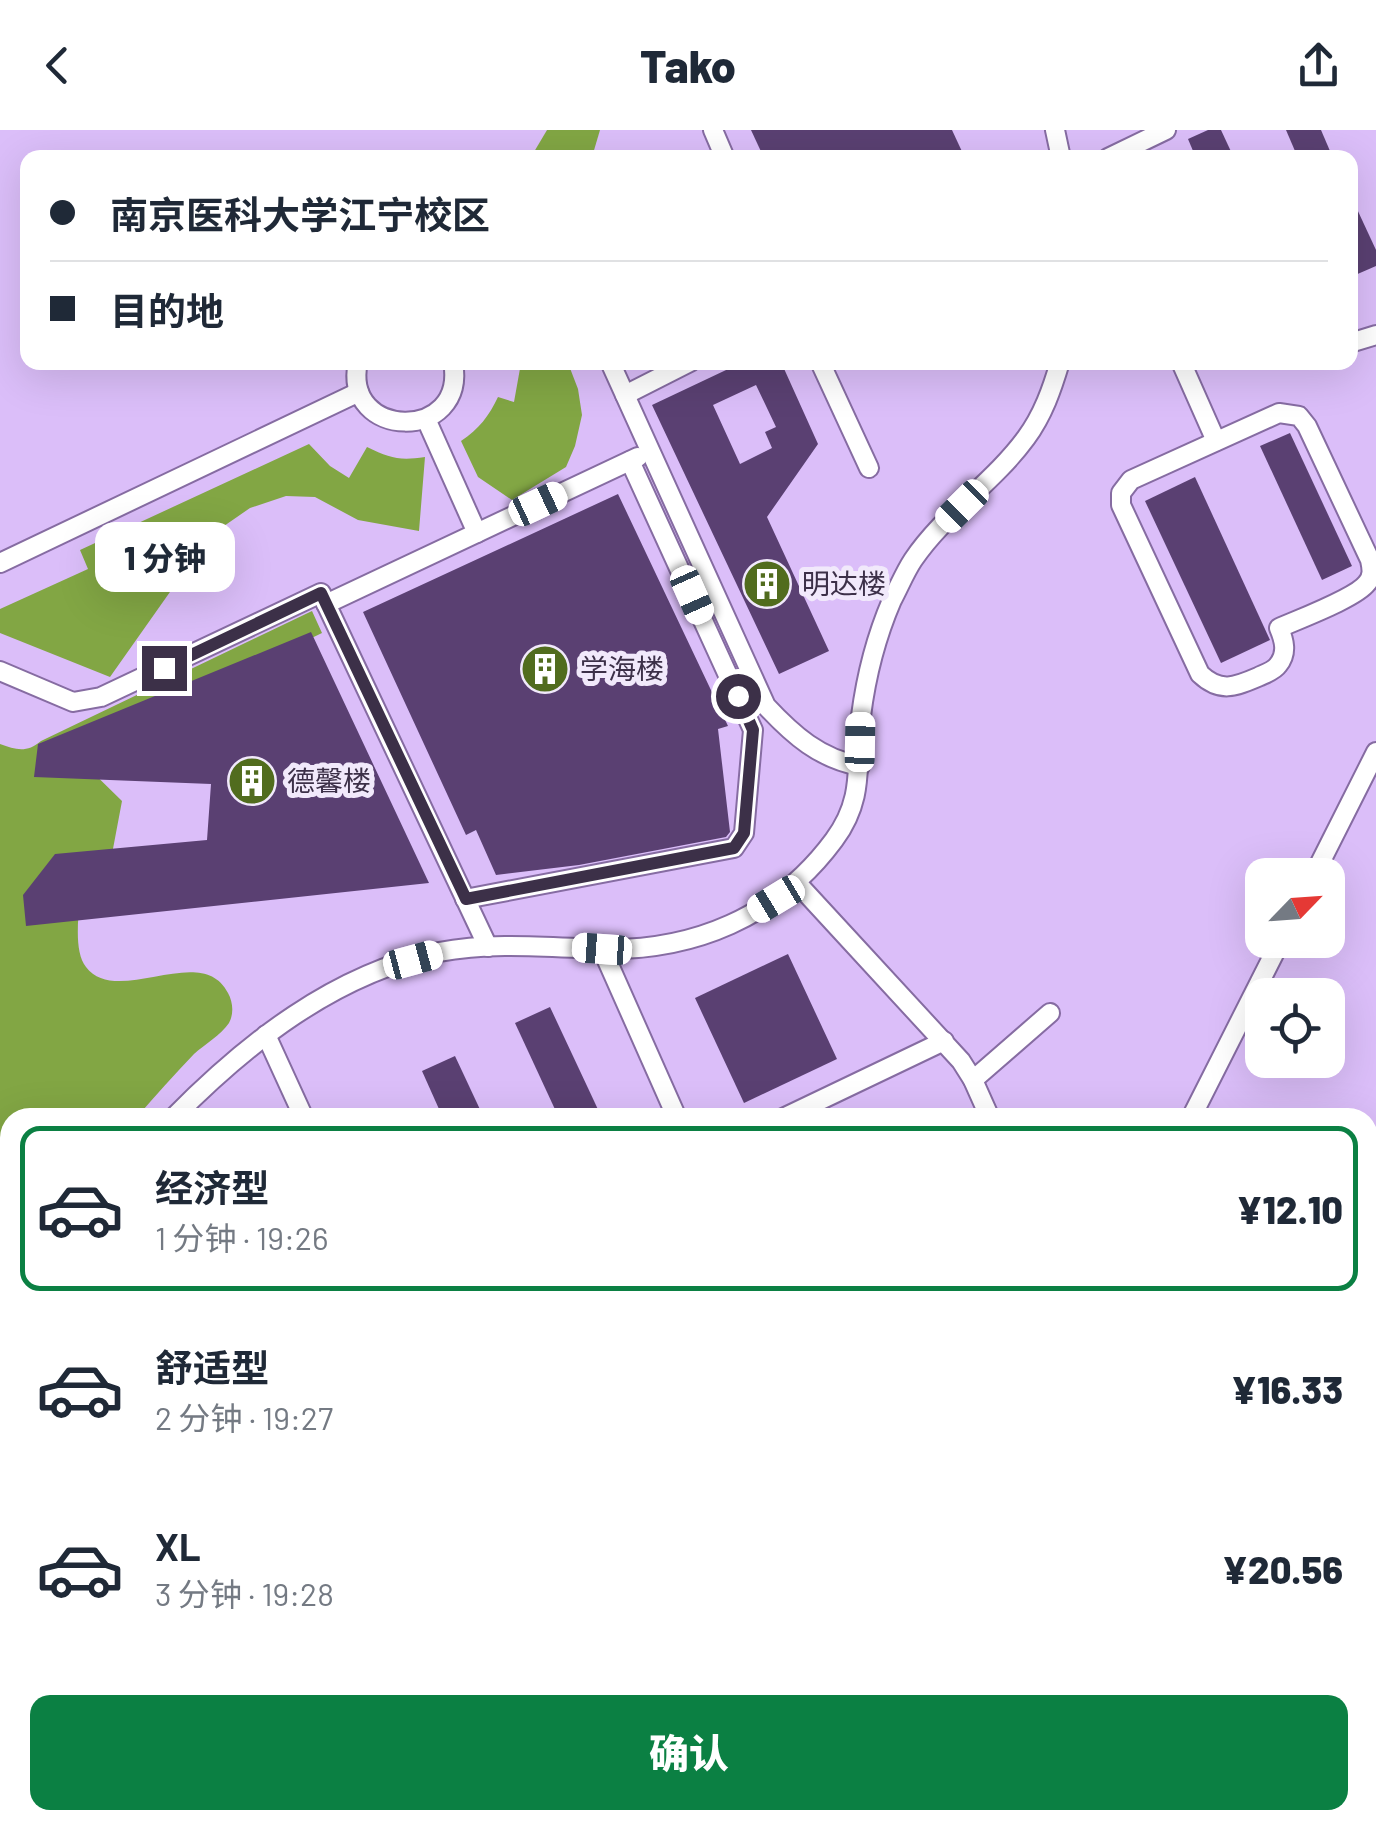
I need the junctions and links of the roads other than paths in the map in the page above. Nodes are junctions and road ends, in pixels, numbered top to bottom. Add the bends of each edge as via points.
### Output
1 (1166, 130) edge
2 (1125, 150) edge
3 (356, 370) edge
4 (454, 370) edge
5 (614, 370) edge
6 (674, 370) edge
7 (824, 370) edge
8 (1058, 370) edge
9 (1185, 370) edge
10 (359, 392) junction
11 (625, 395) junction
12 (426, 419) junction
13 (1216, 440) junction
14 (651, 452) junction
15 (630, 461) junction
16 (869, 468) dead end
17 (477, 533) junction
18 (0, 563) edge
19 (326, 604) junction
20 (0, 671) edge
21 (1376, 752) edge
22 (860, 766) junction
23 (1323, 858) edge
24 (797, 883) junction
25 (466, 899) junction
26 (488, 947) junction
27 (602, 949) junction
28 (1272, 958) edge
29 (1050, 1013) dead end
30 (266, 1036) junction
31 (944, 1041) junction
32 (974, 1080) junction
33 (184, 1108) edge
34 (299, 1108) edge
35 (674, 1108) edge
36 (804, 1108) edge
37 (986, 1108) edge
38 (1196, 1108) edge

1 - 2 street
3 - 10 street
4 - 12 street via 442,407
5 - 11 street
6 - 11 street
7 - 16 street
8 - 22 street via 1027,436 913,560 891,602 871,658
9 - 13 street
10 - 12 street via 386,419
10 - 18 street
11 - 14 street
12 - 17 street
13 - 13 street via 1131,480 1121,505 1200,674 1234,687 1280,663 1286,646 1280,628 1358,591 1372,572 1299,416 1279,412
14 - 15 street
14 - 22 street via 766,706 811,747
15 - 17 street
15 - 25 street via 753,730 744,833 734,848
17 - 19 street
19 - 20 street via 321,593 101,698 74,702
19 - 25 street
21 - 23 street
22 - 24 street via 852,810
24 - 27 street via 698,938
24 - 31 street
25 - 26 street
26 - 27 street
26 - 30 street via 384,967
27 - 35 street
28 - 38 street
29 - 32 street
30 - 33 street
30 - 34 street
31 - 32 street
31 - 36 street
32 - 37 street

